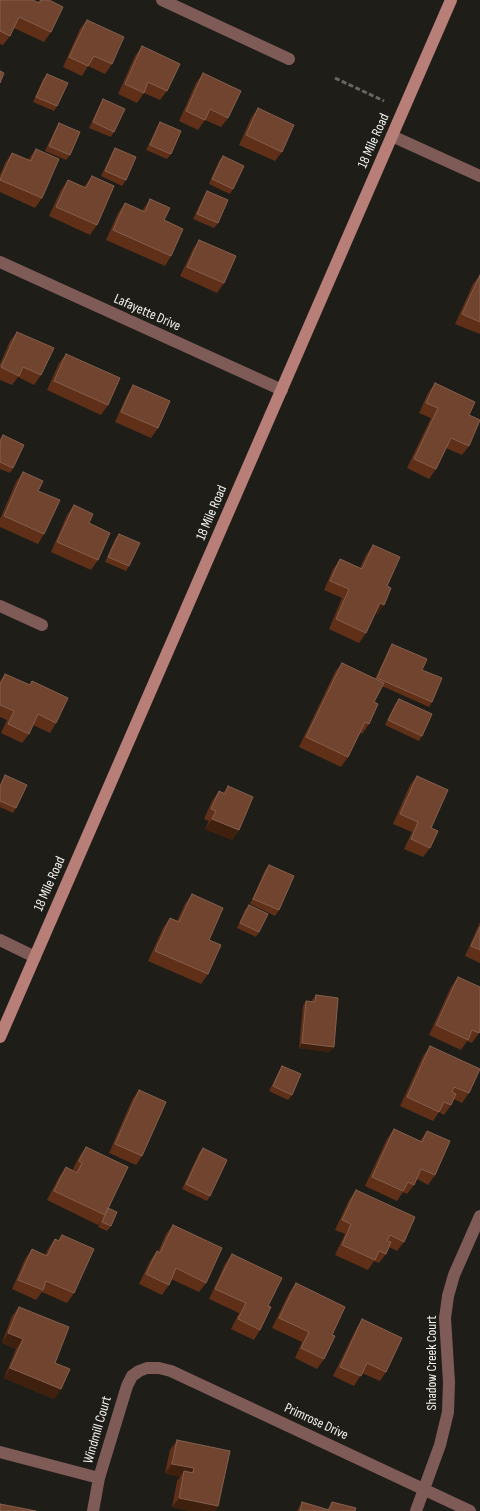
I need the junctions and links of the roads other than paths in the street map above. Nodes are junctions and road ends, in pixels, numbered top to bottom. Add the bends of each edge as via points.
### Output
1 (162, 0) edge
2 (451, 0) edge
3 (289, 59) dead end
4 (392, 136) junction
5 (480, 176) edge
6 (0, 262) edge
7 (282, 390) junction
8 (0, 606) edge
9 (42, 625) dead end
10 (0, 940) edge
11 (35, 956) junction
12 (0, 1037) edge
13 (480, 1216) edge
14 (147, 1368) joint
15 (0, 1452) edge
16 (99, 1478) junction
17 (424, 1489) junction
18 (93, 1511) edge
19 (416, 1511) edge
20 (470, 1511) edge

1 - 3 street
2 - 4 street, 18 Mile Road
4 - 5 street
4 - 7 street, 18 Mile Road
6 - 7 street, Lafayette Drive
7 - 11 street, 18 Mile Road
8 - 9 street
10 - 11 street
11 - 12 street, 18 Mile Road
13 - 17 street, Shadow Creek Court via 448,1296 445,1318 448,1412
14 - 16 street, Windmill Court via 132,1376 127,1386
14 - 17 street, Primrose Drive via 171,1372
15 - 16 street
16 - 18 street, Windmill Court
17 - 19 street, Shadow Creek Court
17 - 20 street, Primrose Drive

